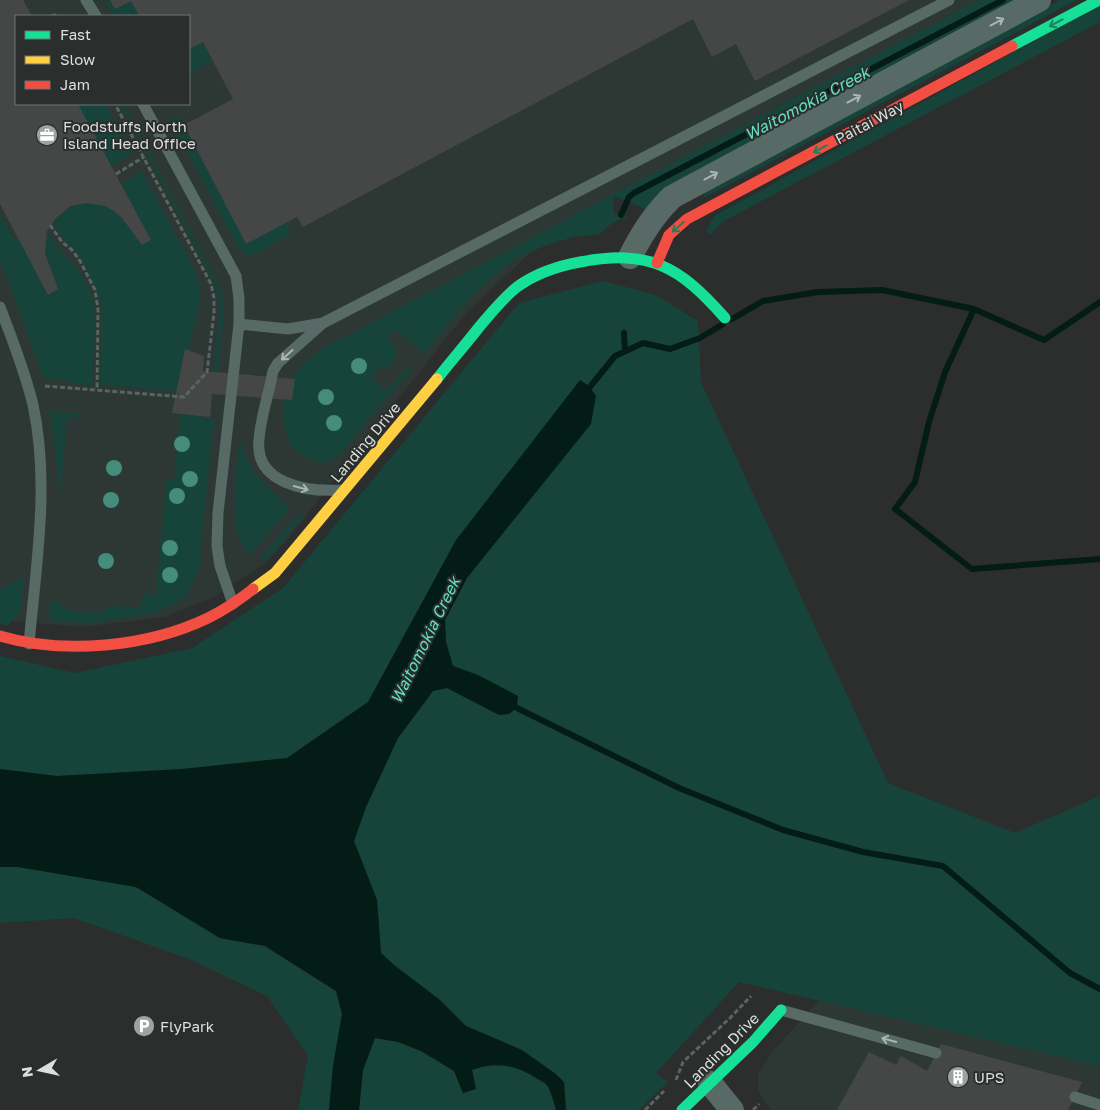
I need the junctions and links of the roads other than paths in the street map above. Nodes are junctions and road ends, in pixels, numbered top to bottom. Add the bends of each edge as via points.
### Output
1 (86, 0) edge
2 (949, 0) edge
3 (1039, 0) edge
4 (1099, 0) edge
5 (95, 15) edge
6 (144, 105) edge
7 (630, 257) junction
8 (657, 263) junction
9 (0, 307) edge
10 (725, 318) dead end
11 (324, 322) junction
12 (239, 324) junction
13 (344, 490) junction
14 (233, 604) junction
15 (0, 636) edge
16 (29, 644) junction
17 (781, 1010) joint
18 (936, 1053) dead end
19 (710, 1082) junction
20 (1075, 1097) dead end
21 (1091, 1106) edge
22 (682, 1110) edge
23 (732, 1110) edge

1 - 5 lane
2 - 11 lane
7 -> 3 street, Paitai Way via 643,231 672,197
4 -> 8 street, Paitai Way via 687,219 669,235
6 - 12 lane via 236,276
7 - 8 street, Landing Drive
7 - 13 street, Landing Drive via 552,268 522,283 497,306
8 - 10 street, Landing Drive via 687,279
9 - 16 lane via 33,405 40,468 39,545
11 - 12 lane via 288,329
11 -> 13 lane via 278,363 258,440 260,455 268,471 286,483 319,491
12 - 14 lane via 217,546
13 - 14 street, Landing Drive via 275,573
14 - 16 street, Landing Drive via 207,618 163,634 116,643 57,647
15 - 16 street, Landing Drive
18 -> 17 lane
17 - 19 street, Landing Drive via 753,1042
19 - 22 street, Landing Drive
19 - 23 street
20 - 21 lane

